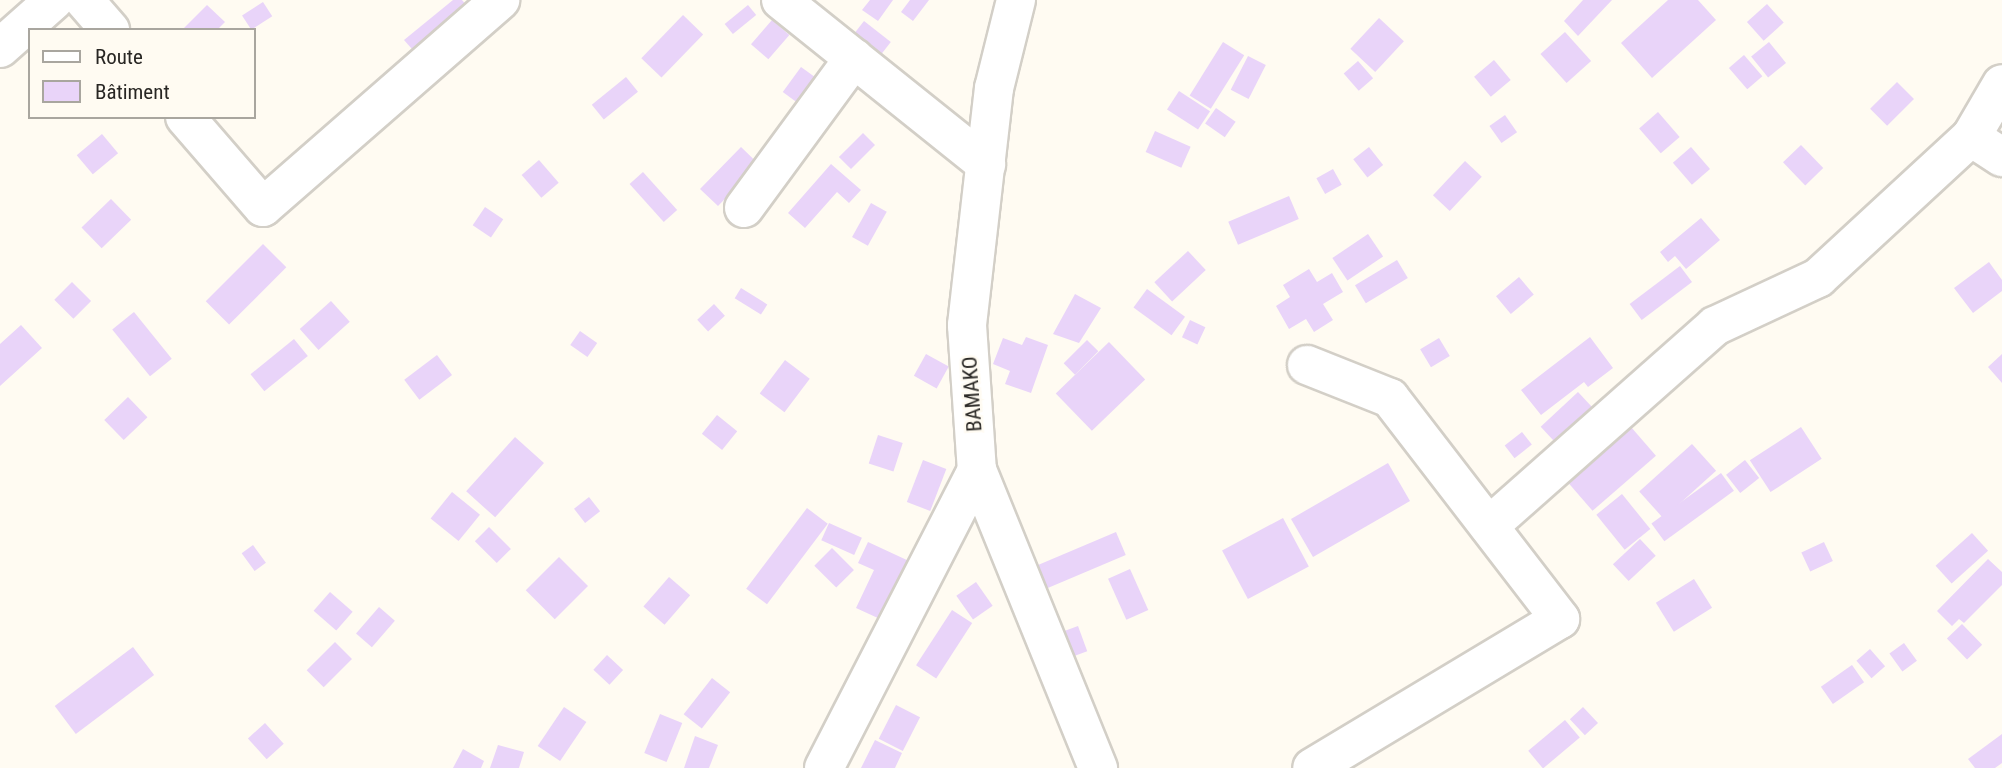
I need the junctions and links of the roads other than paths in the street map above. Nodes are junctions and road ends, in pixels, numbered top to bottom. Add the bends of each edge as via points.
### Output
1 (54, 0) edge
2 (84, 0) edge
3 (500, 0) edge
4 (781, 0) edge
5 (1016, 0) edge
6 (108, 28) edge
7 (0, 48) edge
8 (854, 58) junction
9 (2002, 84) edge
10 (187, 119) edge
11 (1987, 147) edge
12 (986, 164) junction
13 (744, 208) dead end
14 (1307, 365) dead end
15 (977, 470) junction
16 (1489, 526) junction
17 (824, 768) edge
18 (1098, 768) edge
19 (1312, 768) edge

1 - 7 street
2 - 6 street
3 - 10 street via 263,207
4 - 8 street
5 - 12 street, BAMAKO via 994,88
8 - 12 street
8 - 13 street
9 - 11 street
11 - 16 street via 1818,278 1715,326
12 - 15 street, BAMAKO via 967,325
14 - 16 street via 1390,398
15 - 17 street
15 - 18 street, BAMAKO
16 - 19 street via 1560,620

